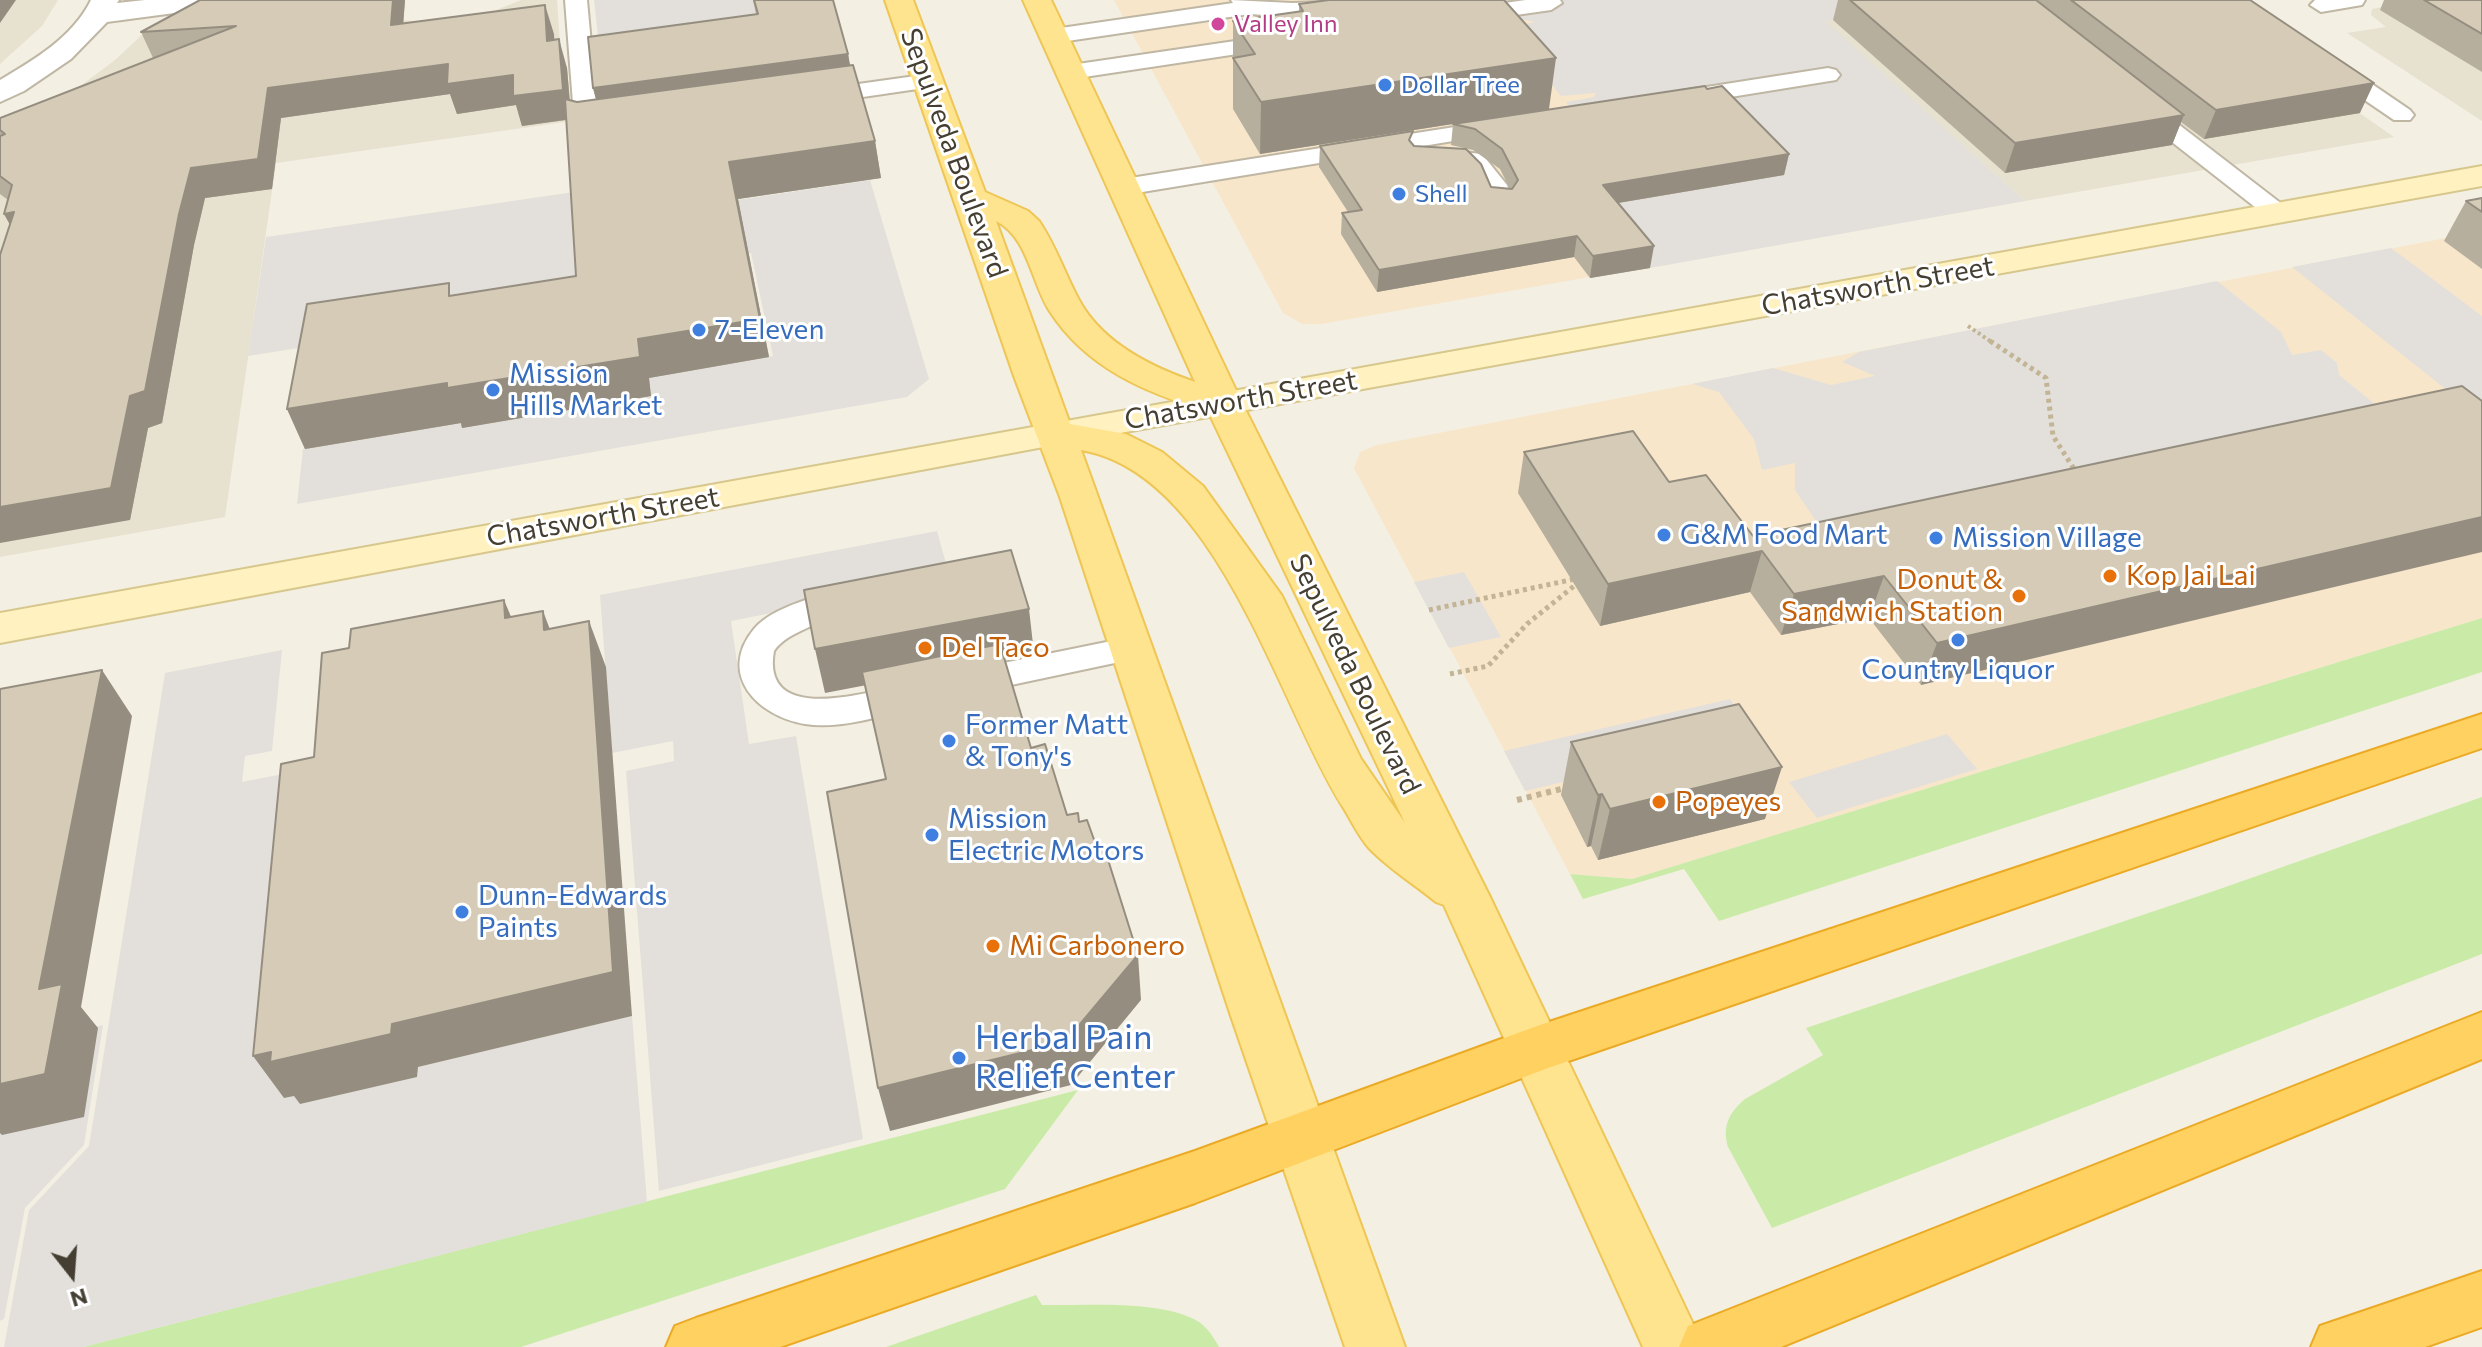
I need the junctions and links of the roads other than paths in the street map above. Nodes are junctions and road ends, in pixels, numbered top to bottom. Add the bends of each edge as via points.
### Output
1 (212, 0) edge
2 (576, 0) edge
3 (899, 0) edge
4 (1037, 0) edge
5 (1371, 0) edge
6 (2354, 0) edge
7 (1551, 3) dead end
8 (1246, 4) edge
9 (2321, 5) dead end
10 (103, 7) edge
11 (1444, 18) edge
12 (1054, 36) junction
13 (1291, 40) edge
14 (2311, 53) edge
15 (1071, 72) junction
16 (1828, 75) dead end
17 (930, 81) junction
18 (0, 93) edge
19 (2126, 95) edge
20 (799, 99) edge
21 (1659, 102) edge
22 (2402, 115) dead end
23 (632, 123) edge
24 (1518, 124) edge
25 (1422, 159) edge
26 (1325, 175) edge
27 (2482, 176) edge
28 (1124, 187) junction
29 (1254, 189) dead end
30 (971, 198) junction
31 (1500, 202) edge
32 (2278, 213) junction
33 (1223, 403) junction
34 (1054, 433) junction
35 (819, 607) edge
36 (0, 628) edge
37 (1131, 649) junction
38 (2482, 731) edge
39 (1465, 897) junction
40 (2482, 1035) edge
41 (1537, 1049) junction
42 (1300, 1140) junction
43 (2482, 1299) edge
44 (696, 1347) edge
45 (1375, 1347) edge
46 (1674, 1347) edge
47 (1709, 1347) edge
48 (2341, 1347) edge

1 - 10 street
2 - 23 lane via 587,129
3 - 17 main road, Sepulveda Boulevard
4 - 12 main road, Sepulveda Boulevard
5 - 8 lane via 1292,10
6 - 9 lane
7 - 11 lane
8 - 12 lane
10 - 18 street via 33,75
12 - 15 main road, Sepulveda Boulevard
13 - 15 lane
14 - 22 lane
15 - 28 main road, Sepulveda Boulevard
16 - 21 lane
17 - 20 lane
17 - 30 main road, Sepulveda Boulevard
19 - 32 lane
24 - 28 lane
25 - 31 lane via 1473,159
26 - 29 lane
27 - 32 main road, Chatsworth Street
28 - 33 main road, Sepulveda Boulevard
30 - 33 main road via 1023,223 1065,308 1117,361 1182,392
30 - 34 main road, Sepulveda Boulevard
32 - 33 main road, Chatsworth Street
33 - 34 main road, Chatsworth Street
33 - 39 main road, Sepulveda Boulevard
34 - 36 main road, Chatsworth Street
34 - 37 main road, Sepulveda Boulevard
34 - 39 main road via 1112,443 1148,461 1189,495 1261,596 1342,767 1385,834
35 - 37 lane via 773,630 756,659 759,681 772,700 806,712
37 - 42 main road, Sepulveda Boulevard
38 - 41 highway
39 - 41 main road, Sepulveda Boulevard
40 - 47 highway
41 - 42 highway
41 - 46 main road, Sepulveda Boulevard
42 - 44 highway
42 - 45 main road, Sepulveda Boulevard
43 - 48 highway

